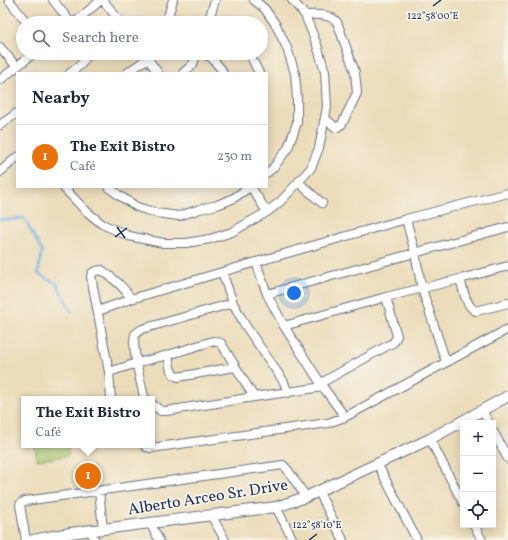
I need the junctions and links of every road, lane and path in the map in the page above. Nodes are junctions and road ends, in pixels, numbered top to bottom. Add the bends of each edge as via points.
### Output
1 (9, 0) edge
2 (53, 0) edge
3 (102, 0) edge
4 (173, 0) edge
5 (215, 0) edge
6 (254, 0) edge
7 (292, 0) edge
8 (305, 15) junction
9 (22, 16) edge
10 (66, 16) edge
11 (83, 16) edge
12 (115, 16) edge
13 (168, 16) edge
14 (211, 16) edge
15 (0, 47) edge
16 (24, 60) edge
17 (84, 60) edge
18 (142, 60) edge
19 (151, 60) edge
20 (194, 60) edge
21 (214, 60) edge
22 (252, 60) edge
23 (16, 66) junction
24 (71, 72) edge
25 (128, 72) edge
26 (157, 72) edge
27 (184, 72) edge
28 (223, 72) edge
29 (258, 72) edge
30 (0, 80) edge
31 (16, 114) edge
32 (325, 118) junction
33 (0, 125) edge
34 (16, 158) edge
35 (0, 172) edge
36 (268, 172) edge
37 (298, 182) junction
38 (64, 188) edge
39 (109, 188) edge
40 (249, 188) edge
41 (252, 188) edge
42 (508, 193) edge
43 (322, 203) dead end
44 (267, 212) junction
45 (406, 219) junction
46 (508, 227) edge
47 (415, 253) junction
48 (256, 262) junction
49 (508, 266) edge
50 (222, 272) junction
51 (460, 279) junction
52 (422, 289) junction
53 (267, 294) junction
54 (386, 297) junction
55 (131, 299) junction
56 (233, 303) junction
57 (508, 303) edge
58 (98, 311) junction
59 (284, 326) junction
60 (508, 329) edge
61 (168, 355) junction
62 (446, 362) junction
63 (137, 363) junction
64 (235, 367) junction
65 (109, 372) junction
66 (322, 385) junction
67 (288, 393) junction
68 (111, 396) edge
69 (144, 396) edge
70 (508, 396) edge
71 (254, 397) junction
72 (155, 406) edge
73 (482, 410) junction
74 (345, 417) junction
75 (487, 420) edge
76 (496, 437) edge
77 (430, 439) junction
78 (155, 447) edge
79 (508, 459) edge
80 (377, 464) junction
81 (99, 491) junction
82 (319, 492) junction
83 (306, 497) junction
84 (460, 497) edge
85 (276, 506) junction
86 (212, 514) junction
87 (150, 523) junction
88 (476, 528) edge
89 (90, 530) junction
90 (103, 530) junction
91 (49, 538) edge
92 (26, 540) edge
93 (33, 540) edge
94 (95, 540) edge
95 (159, 540) edge
96 (225, 540) edge
97 (293, 540) edge
98 (343, 540) edge
99 (417, 540) edge
100 (482, 540) edge

1 - 9 street
2 - 10 street
3 - 11 street
3 - 12 street
4 - 13 street
5 - 14 street
6 - 36 street via 264,8 276,25 295,73 297,123 288,148
7 - 8 street
8 - 32 street via 325,72
8 - 32 street via 328,15 337,22 355,72 357,93 342,124 336,128
15 - 23 street
16 - 23 street
17 - 24 street
18 - 25 street
19 - 26 street
20 - 27 street
21 - 28 street
22 - 29 street
23 - 30 street
31 - 33 street
32 - 37 street via 319,148 311,168
34 - 35 street
37 - 43 street
37 - 44 street
38 - 44 street via 102,224 129,236 163,243 210,239 232,232
39 - 40 street via 137,207 179,216 217,205
41 - 44 street
42 - 45 street
45 - 47 street
45 - 48 street
46 - 47 street
47 - 52 street
47 - 53 street
48 - 50 street
48 - 53 street
49 - 51 street
50 - 55 street
50 - 56 street
51 - 52 street
51 - 57 street via 472,310
52 - 54 street
52 - 62 street
53 - 59 street
54 - 59 street
54 - 66 street via 397,336 394,342
55 - 58 street
55 - 58 street via 127,291 116,281 102,270 96,271 91,276
56 - 63 street via 142,329 135,334 134,339
56 - 67 street via 284,382
58 - 65 street
59 - 66 street
60 - 62 street
61 - 63 street
61 - 64 street via 213,341 221,343
61 - 64 street via 171,372 178,377
62 - 74 street
63 - 65 street
63 - 69 street
64 - 71 street
65 - 68 street
66 - 67 street
66 - 74 street
67 - 71 street
70 - 73 street, Alberto Arceo Sr. Drive
71 - 72 street via 166,411
73 - 75 street
73 - 77 street, Alberto Arceo Sr. Drive
74 - 78 street via 328,423
76 - 79 street
77 - 80 street, Alberto Arceo Sr. Drive
77 - 84 street
80 - 82 street, Alberto Arceo Sr. Drive
80 - 99 street
81 - 83 street via 283,465
81 - 90 street
81 - 92 street via 21,503
82 - 83 street, Alberto Arceo Sr. Drive
82 - 98 street
83 - 85 street, Alberto Arceo Sr. Drive
85 - 86 street, Alberto Arceo Sr. Drive
85 - 97 street
86 - 87 street, Alberto Arceo Sr. Drive
86 - 96 street
87 - 90 street, Alberto Arceo Sr. Drive
87 - 95 street
88 - 100 street
89 - 90 street, Alberto Arceo Sr. Drive
89 - 91 street, Alberto Arceo Sr. Drive
89 - 94 street
91 - 93 street, Alberto Arceo Sr. Drive

